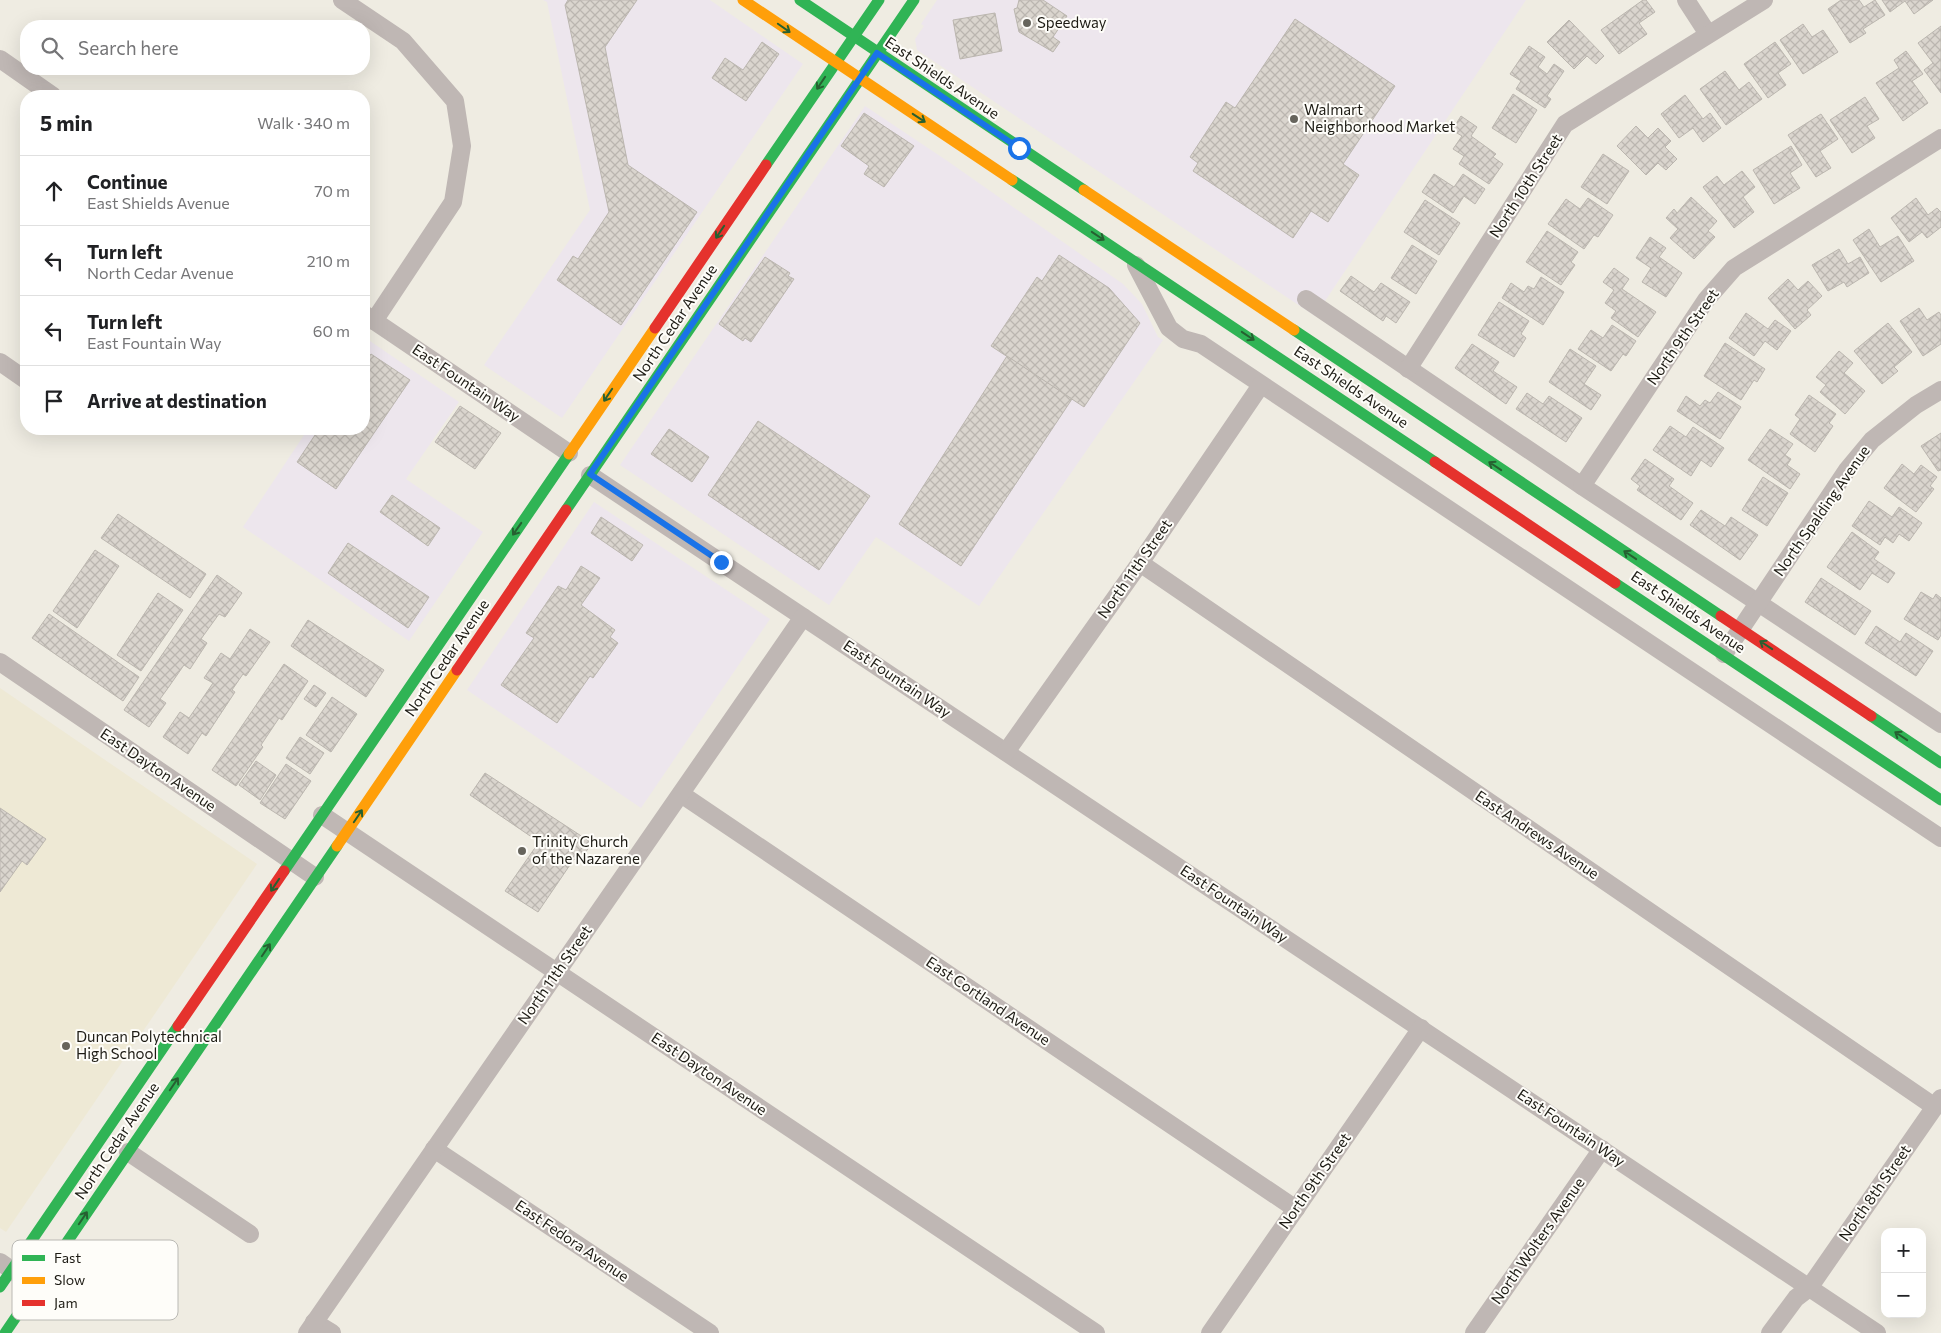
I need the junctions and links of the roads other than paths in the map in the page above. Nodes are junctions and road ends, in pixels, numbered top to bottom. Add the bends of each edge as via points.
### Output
1 (342, 0) edge
2 (743, 0) edge
3 (800, 0) edge
4 (879, 0) edge
5 (914, 0) edge
6 (1686, 0) edge
7 (1764, 0) edge
8 (1708, 34) junction
9 (854, 37) junction
10 (877, 53) junction
11 (0, 59) edge
12 (835, 63) junction
13 (20, 73) edge
14 (23, 75) edge
15 (859, 78) junction
16 (44, 90) edge
17 (1941, 138) edge
18 (740, 203) junction
19 (1084, 212) dead end
20 (1070, 217) junction
21 (1128, 220) junction
22 (742, 221) dead end
23 (1110, 224) dead end
24 (1134, 260) junction
25 (1183, 293) junction
26 (1306, 299) dead end
27 (370, 316) edge
28 (370, 318) edge
29 (1246, 321) dead end
30 (678, 324) dead end
31 (674, 352) junction
32 (0, 362) edge
33 (630, 363) junction
34 (1408, 369) junction
35 (20, 376) edge
36 (631, 385) dead end
37 (1261, 385) junction
38 (1941, 390) edge
39 (580, 464) junction
40 (1582, 486) junction
41 (548, 515) dead end
42 (534, 557) junction
43 (1140, 563) junction
44 (1759, 602) junction
45 (803, 616) junction
46 (1741, 629) junction
47 (1724, 654) junction
48 (0, 662) edge
49 (1938, 717) edge
50 (1006, 752) junction
51 (1941, 764) edge
52 (680, 794) junction
53 (1941, 800) edge
54 (322, 815) junction
55 (347, 832) junction
56 (1941, 838) edge
57 (291, 861) junction
58 (315, 877) junction
59 (557, 972) junction
60 (1420, 1028) junction
61 (1938, 1102) edge
62 (434, 1149) junction
63 (1602, 1149) junction
64 (128, 1152) junction
65 (1296, 1209) junction
66 (250, 1234) dead end
67 (24, 1240) edge
68 (68, 1240) edge
69 (6, 1266) edge
70 (0, 1287) edge
71 (1810, 1288) junction
72 (14, 1320) edge
73 (311, 1327) edge
74 (5, 1333) edge
75 (332, 1333) edge
76 (710, 1333) edge
77 (1096, 1333) edge
78 (1210, 1333) edge
79 (1474, 1333) edge
80 (1770, 1333) edge
81 (1877, 1333) edge

1 - 27 street via 403,41 455,101 462,146 453,202
2 -> 12 main road, East Shields Avenue
3 - 9 main road, East Shields Avenue
4 - 9 main road, North Cedar Avenue
5 - 10 main road, North Cedar Avenue
6 - 8 street
7 - 8 street, North 10th Street
8 - 34 street, North 10th Street via 1566,124
9 - 10 main road, East Shields Avenue
9 - 12 main road, North Cedar Avenue
10 - 15 main road, North Cedar Avenue
10 - 21 main road, East Shields Avenue
11 - 13 street
12 - 15 main road, East Shields Avenue
12 -> 18 main road, North Cedar Avenue
14 - 16 street
15 -> 20 main road, East Shields Avenue
15 - 31 main road, North Cedar Avenue
17 - 40 street, North 9th Street via 1734,268 1706,300
18 - 22 main road
18 -> 33 main road, North Cedar Avenue
19 - 20 main road
20 -> 24 main road, East Shields Avenue
21 - 23 main road
46 -> 21 main road, East Shields Avenue via 1380,394
24 - 25 main road, East Shields Avenue
24 - 37 street via 1169,328 1201,344
25 - 29 main road
25 -> 47 main road, East Shields Avenue
26 - 34 street
28 - 39 street, East Fountain Way
30 - 31 main road via 673,332
31 - 39 main road, North Cedar Avenue
32 - 35 street
33 - 36 main road
33 -> 39 main road, North Cedar Avenue
34 - 40 street
37 - 43 street, North 11th Street
37 - 56 street
38 - 44 street, North Spalding Avenue via 1916,405 1872,440 1847,470
39 - 42 main road, North Cedar Avenue
39 - 45 street, East Fountain Way
39 -> 54 main road, North Cedar Avenue
40 - 44 street
41 - 42 main road via 532,539
55 -> 42 main road, North Cedar Avenue
43 - 50 street, North 11th Street
43 - 61 street, East Andrews Avenue
44 - 46 street, North Spalding Avenue
44 - 49 street
45 - 50 street, East Fountain Way
45 - 52 street, North 11th Street
46 - 47 street, North Spalding Avenue
51 -> 46 main road, East Shields Avenue
47 - 53 main road, East Shields Avenue
48 - 57 street, East Dayton Avenue
50 - 60 street, East Fountain Way
52 - 59 street, North 11th Street
52 - 65 street, East Cortland Avenue
54 - 55 street, East Dayton Avenue
54 - 57 main road, North Cedar Avenue
55 - 58 main road, North Cedar Avenue
55 - 59 street, East Dayton Avenue
57 - 58 street, East Dayton Avenue
57 -> 67 main road, North Cedar Avenue
64 -> 58 main road, North Cedar Avenue
59 - 62 street, North 11th Street
59 - 77 street, East Dayton Avenue
60 - 63 street, East Fountain Way
60 - 65 street, North 9th Street
61 - 71 street, North 8th Street
62 - 73 street, North 11th Street
62 - 76 street, East Fedora Avenue
63 - 71 street, East Fountain Way
63 - 79 street, North Wolters Avenue
64 - 66 street
68 -> 64 main road, North Cedar Avenue
65 - 78 street, North 9th Street
69 - 70 main road, North Cedar Avenue
71 - 80 street, North 8th Street via 1796,1298
71 - 81 street, East Fountain Way
72 - 74 main road, North Cedar Avenue
73 - 75 street

